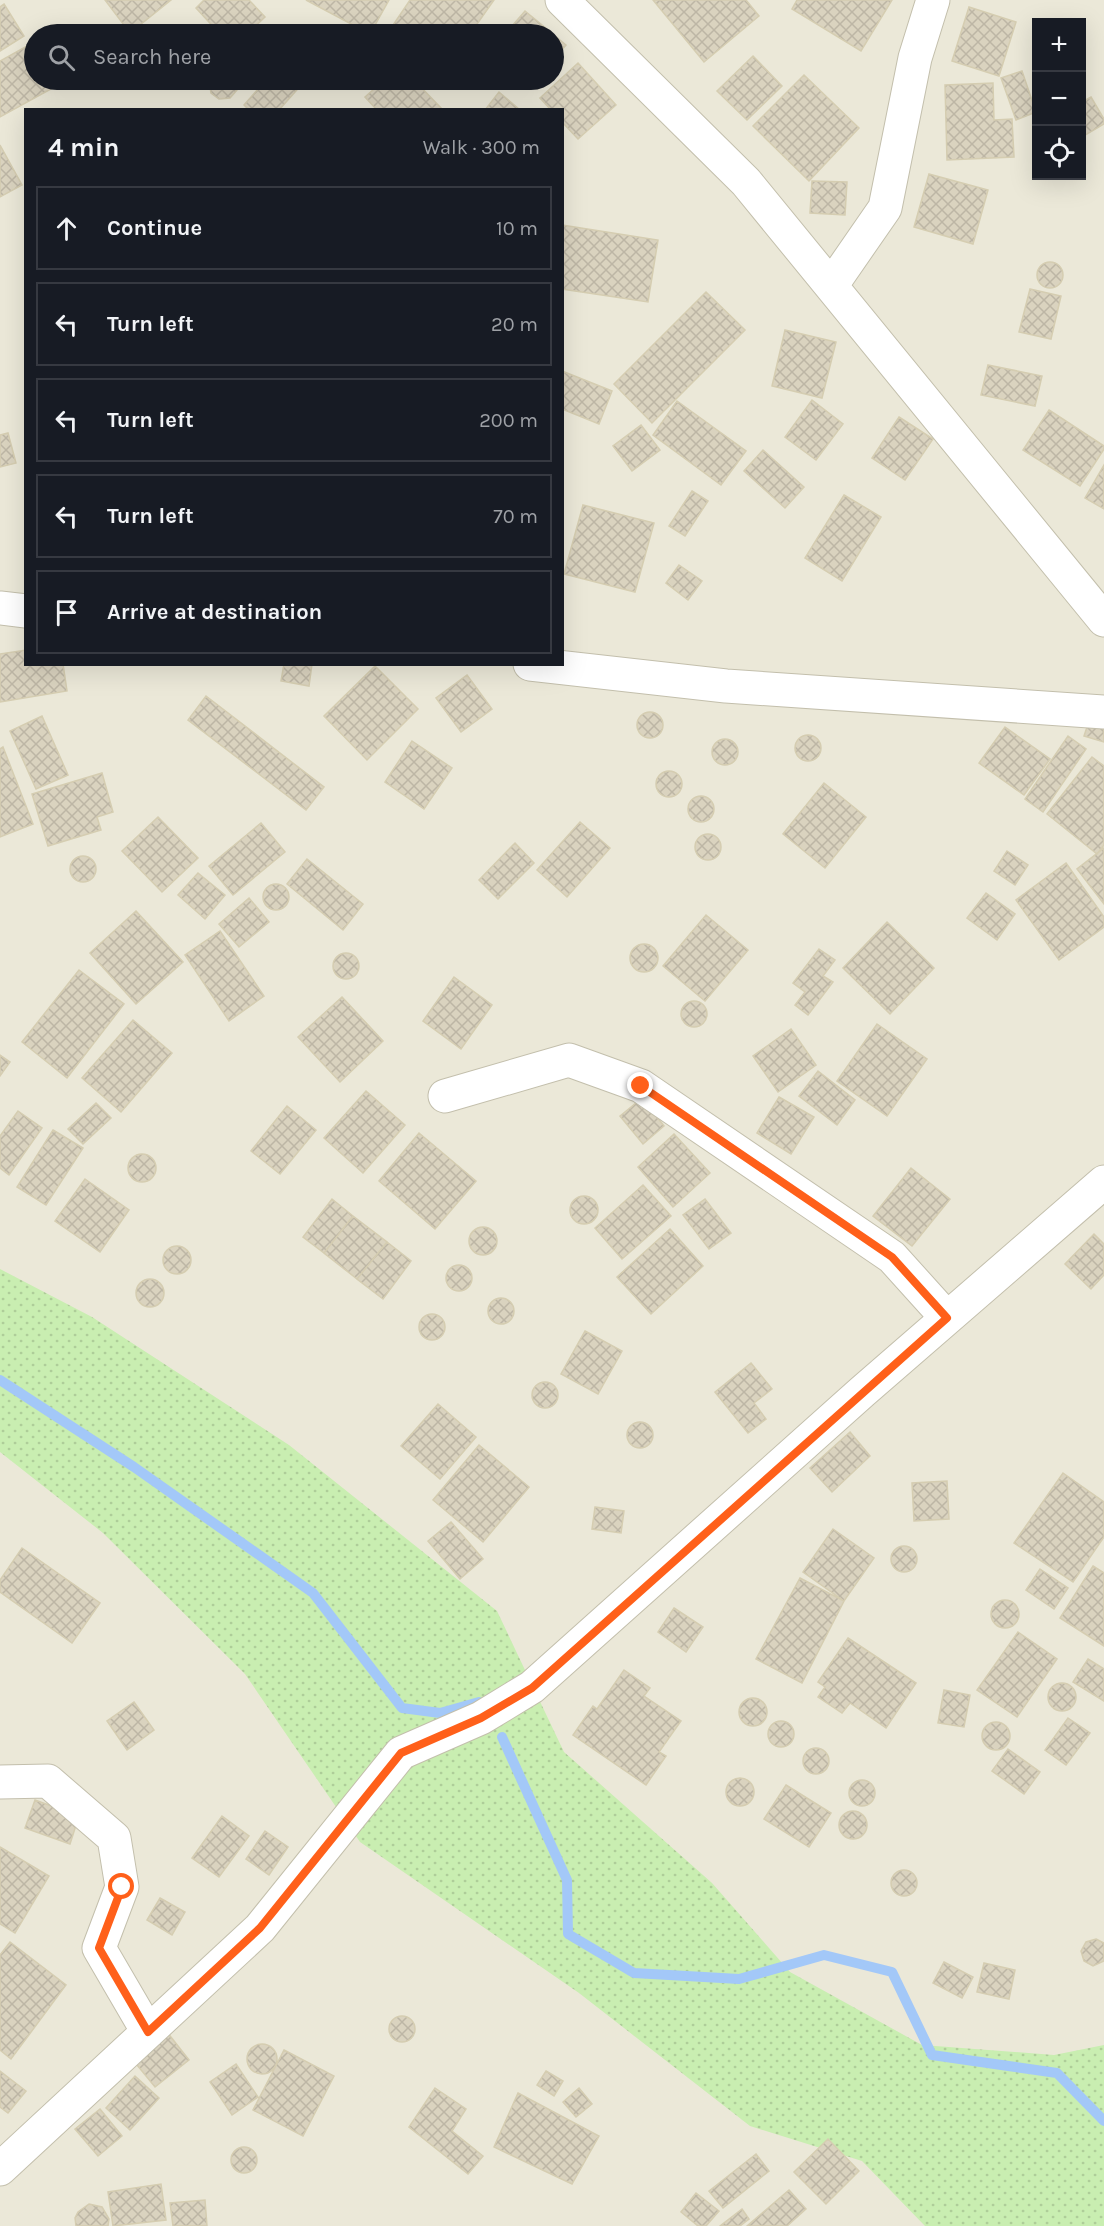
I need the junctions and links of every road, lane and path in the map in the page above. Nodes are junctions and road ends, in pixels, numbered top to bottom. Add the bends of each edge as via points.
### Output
1 (562, 0) edge
2 (933, 0) edge
3 (831, 286) junction
4 (0, 608) edge
5 (24, 610) edge
6 (1104, 620) edge
7 (548, 666) edge
8 (1104, 712) edge
9 (445, 1096) dead end
10 (1104, 1182) edge
11 (947, 1318) junction
12 (0, 1782) edge
13 (148, 2032) junction
14 (0, 2169) edge

1 - 3 street via 746,182
2 - 3 street via 915,58 885,208
3 - 6 street
4 - 5 street
7 - 8 street via 726,686
9 - 11 street via 569,1060 641,1086 892,1257
10 - 11 street
11 - 13 street via 532,1688 481,1718 401,1753 260,1928
12 - 13 street via 48,1781 114,1838 122,1887 99,1948
13 - 14 street

